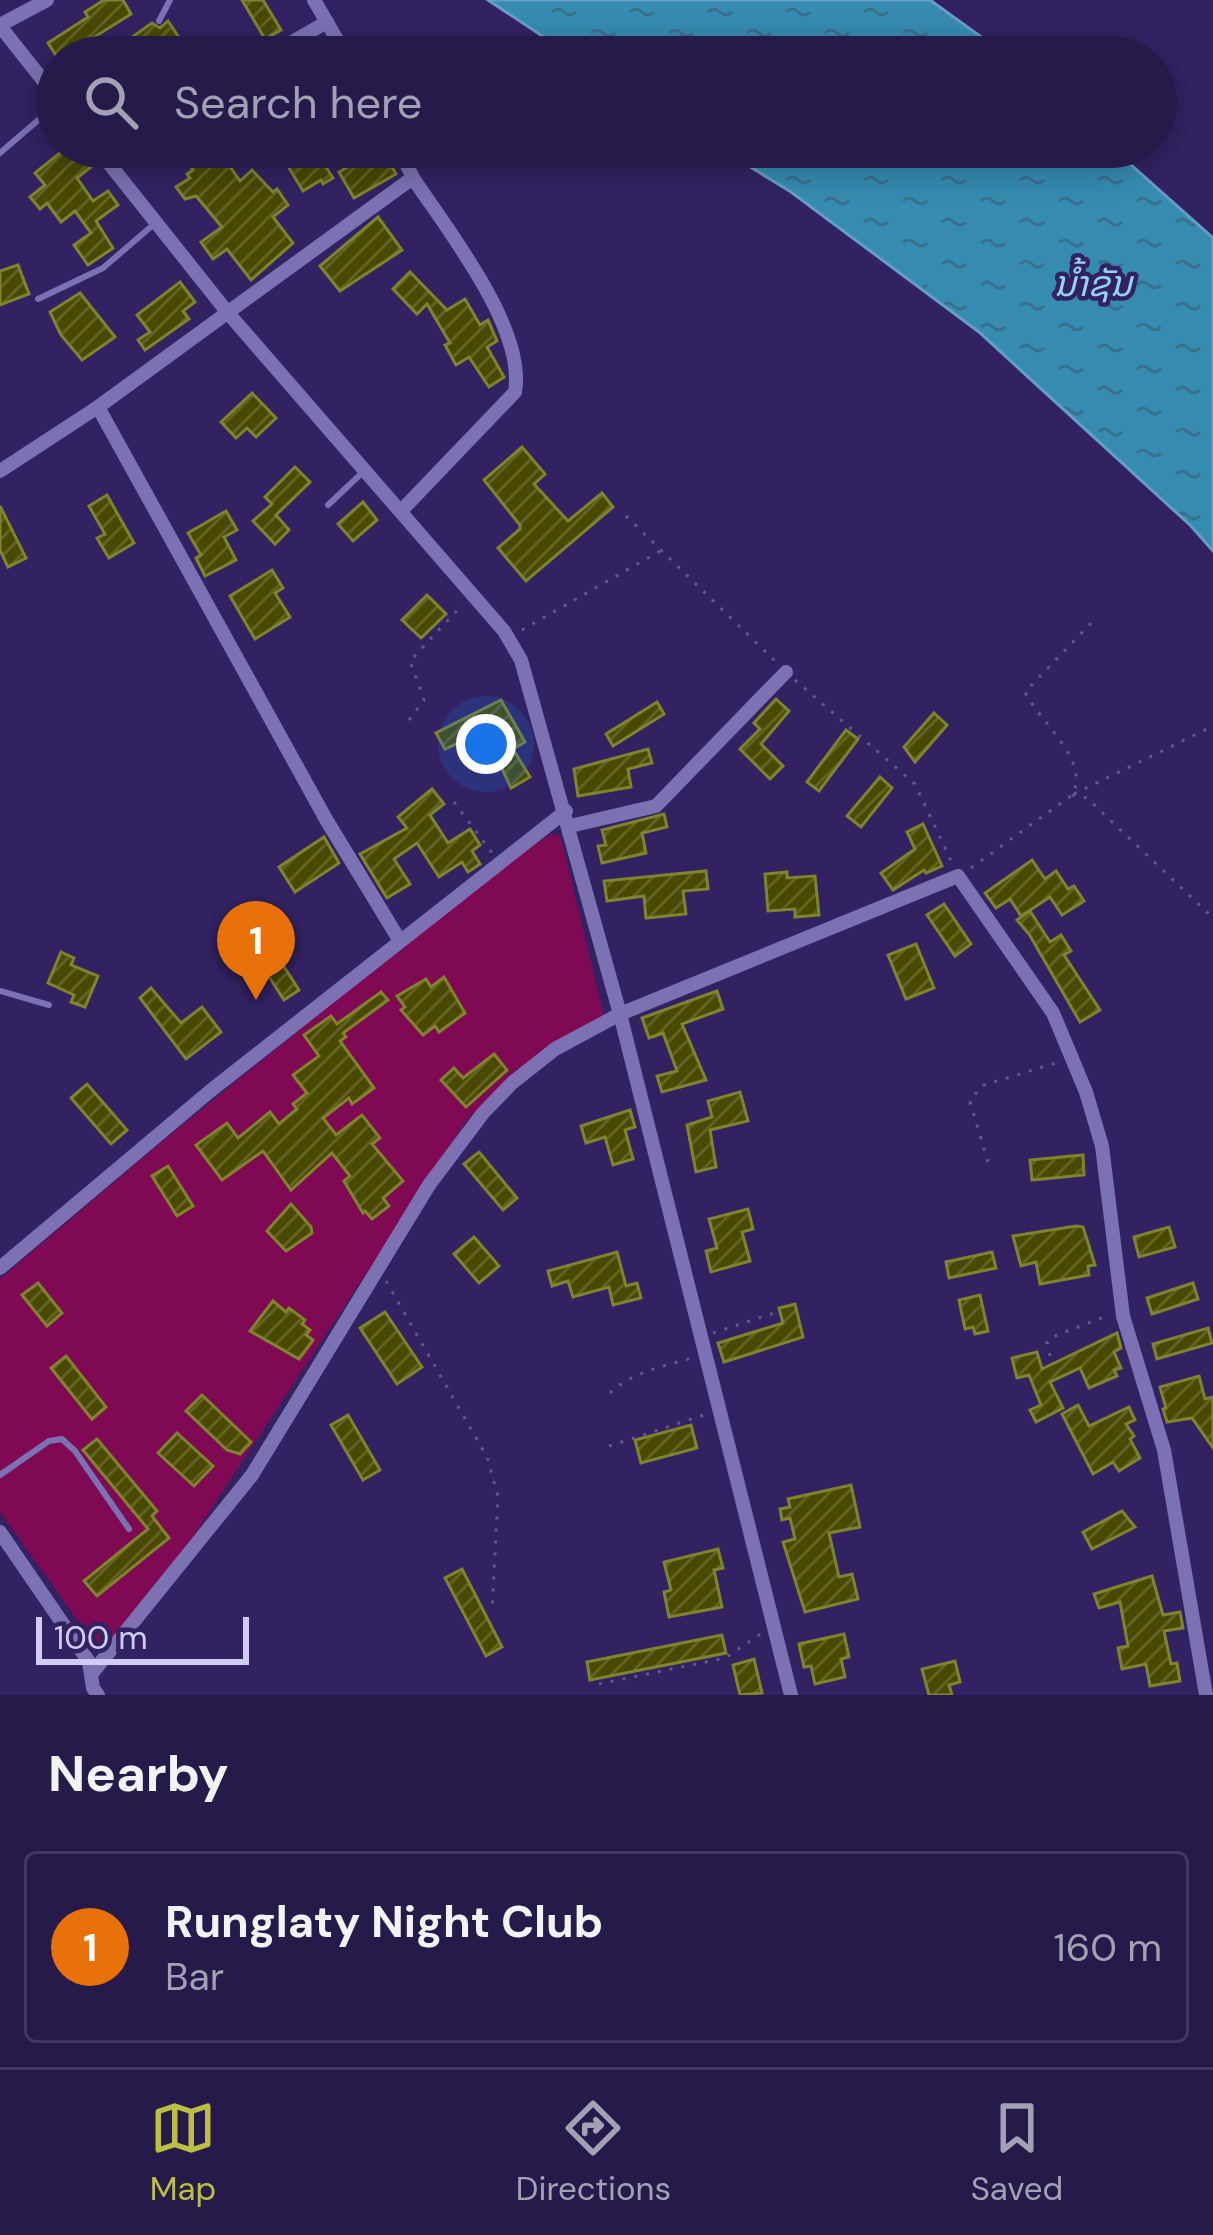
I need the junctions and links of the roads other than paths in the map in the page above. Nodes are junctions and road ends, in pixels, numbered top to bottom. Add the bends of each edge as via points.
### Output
1 (47, 0) edge
2 (170, 0) edge
3 (314, 0) edge
4 (160, 21) dead end
5 (327, 22) junction
6 (0, 26) edge
7 (303, 36) edge
8 (335, 36) edge
9 (36, 73) edge
10 (36, 120) edge
11 (0, 153) edge
12 (117, 168) edge
13 (408, 168) edge
14 (415, 181) junction
15 (156, 222) junction
16 (38, 299) dead end
17 (228, 313) junction
18 (98, 406) junction
19 (366, 470) junction
20 (0, 471) edge
21 (328, 505) dead end
22 (401, 511) junction
23 (786, 672) road end
24 (568, 818) junction
25 (400, 941) junction
26 (0, 991) edge
27 (49, 1005) dead end
28 (620, 1014) junction
29 (0, 1268) edge
30 (0, 1475) edge
31 (129, 1528) dead end
32 (0, 1532) edge
33 (93, 1672) junction
34 (98, 1695) edge
35 (791, 1695) edge
36 (1206, 1695) edge

1 - 6 street
2 - 4 lane
3 - 5 street
5 - 7 street
5 - 8 street
6 - 9 street
10 - 11 lane
12 - 15 street
13 - 14 street
14 - 17 street
14 - 22 street via 501,319 518,375 515,392
15 - 16 lane via 104,268
15 - 17 street
17 - 18 street
17 - 19 street
18 - 20 street
18 - 25 street
19 - 21 lane
19 - 22 street
22 - 24 street via 508,638 532,688
23 - 24 street via 656,806
24 - 25 street
24 - 28 street
25 - 29 street
26 - 27 lane
28 - 33 street via 535,1063 482,1112 252,1474
28 - 35 street
28 - 36 street via 958,876 1053,1013 1102,1146 1122,1310 1164,1450
30 - 31 lane via 62,1439
32 - 33 street
33 - 34 street

